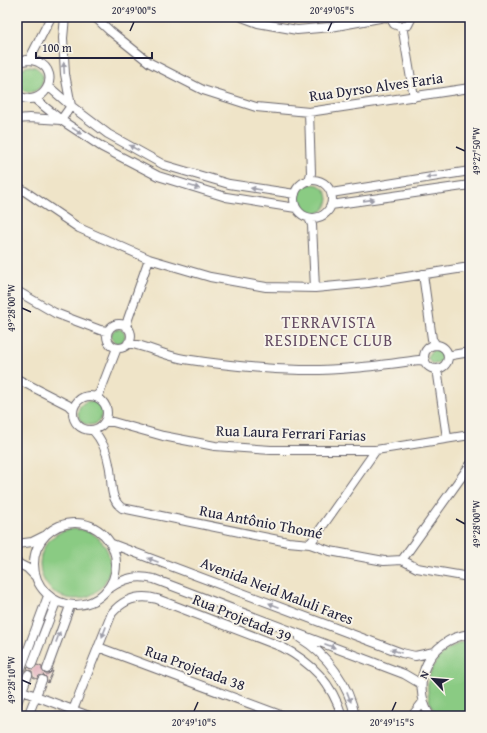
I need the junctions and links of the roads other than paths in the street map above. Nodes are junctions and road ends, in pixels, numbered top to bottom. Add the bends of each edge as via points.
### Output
1 (50, 17) edge
2 (65, 17) edge
3 (95, 17) edge
4 (242, 17) edge
5 (388, 17) edge
6 (412, 17) edge
7 (403, 28) junction
8 (24, 61) edge
9 (48, 86) junction
10 (470, 88) edge
11 (17, 95) edge
12 (414, 97) junction
13 (35, 98) junction
14 (71, 106) junction
15 (309, 112) junction
16 (17, 119) edge
17 (60, 120) junction
18 (470, 171) edge
19 (311, 178) junction
20 (470, 185) edge
21 (17, 186) edge
22 (331, 193) junction
23 (295, 194) junction
24 (331, 205) junction
25 (296, 208) junction
26 (312, 220) junction
27 (149, 259) junction
28 (470, 267) edge
29 (423, 274) junction
30 (314, 288) junction
31 (17, 291) edge
32 (125, 323) junction
33 (105, 332) junction
34 (129, 342) junction
35 (433, 343) junction
36 (114, 350) junction
37 (470, 352) edge
38 (449, 355) junction
39 (423, 359) junction
40 (438, 370) junction
41 (17, 380) edge
42 (98, 396) junction
43 (72, 407) junction
44 (104, 423) junction
45 (470, 435) edge
46 (447, 438) junction
47 (376, 450) junction
48 (470, 465) edge
49 (47, 534) junction
50 (17, 544) edge
51 (112, 544) junction
52 (310, 544) junction
53 (402, 560) junction
54 (17, 563) edge
55 (470, 576) edge
56 (36, 577) junction
57 (110, 588) junction
58 (48, 596) junction
59 (56, 602) junction
60 (70, 606) junction
61 (470, 626) edge
62 (286, 629) junction
63 (467, 634) edge
64 (98, 647) junction
65 (434, 652) junction
66 (32, 664) dead end
67 (47, 669) dead end
68 (28, 675) dead end
69 (17, 679) edge
70 (42, 680) dead end
71 (421, 684) junction
72 (19, 690) edge
73 (36, 696) junction
74 (423, 702) junction
75 (17, 703) edge
76 (73, 710) junction
77 (28, 716) edge
78 (89, 716) edge
79 (283, 716) edge
80 (342, 716) edge
81 (356, 716) edge
82 (412, 716) edge
83 (430, 716) edge

1 - 8 street via 35,48
14 -> 2 street via 64,74
3 - 15 street, Rua Dyrso Alves Faria via 150,63 203,90 256,107
4 - 5 street via 258,23 297,30
5 - 7 street via 394,24
6 - 7 street
7 - 12 street
8 - 9 street via 41,63 45,67 48,73
9 - 13 street via 41,96
9 - 14 street
10 - 12 street, Rua Dyrso Alves Faria
11 - 13 street via 22,98
12 - 15 street, Rua Dyrso Alves Faria
13 - 17 street
14 - 17 street
23 -> 14 street via 229,184 164,165 108,134
15 - 19 street
16 - 17 street
17 -> 25 street via 102,148 158,176 226,197
18 -> 22 street
19 - 22 street via 324,184
19 - 23 street via 300,186
24 -> 20 street
21 - 27 street via 79,228
22 - 24 street
23 - 25 street
24 - 26 street via 325,214
25 - 26 street
26 - 30 street
27 - 30 street via 210,278 266,287
27 - 32 street
28 - 29 street
29 - 30 street
29 - 35 street
31 - 33 street via 56,313
32 - 33 street via 114,325
32 - 34 street via 129,331
33 - 36 street
34 - 36 street
34 - 39 street via 178,358 239,367 303,370 367,367
35 - 38 street via 443,347
35 - 39 street via 426,350
36 - 42 street
37 - 38 street
38 - 40 street via 445,364
39 - 40 street via 429,366
40 - 46 street
41 - 43 street
42 - 43 street via 82,398
42 - 44 street via 106,408
43 - 44 street via 77,424 84,429
44 - 47 street, Rua Laura Ferrari Farias via 215,446 271,450
44 - 52 street, Rua Antônio Thomé via 99,436 110,464 113,498 122,508 288,542
45 - 46 street, Rua Laura Ferrari Farias
46 - 47 street, Rua Laura Ferrari Farias
47 - 52 street
48 - 53 street
49 - 50 street via 32,542
49 - 51 street via 59,526 82,523 102,532
49 - 56 street via 35,554
51 - 57 street via 117,566
65 -> 51 street, Avenida Neid Maluli Fares via 415,656 402,653
52 - 53 street, Rua Antônio Thomé via 330,551 376,560
53 - 55 street, Rua Antônio Thomé via 417,568
54 - 56 street
56 - 58 street
57 - 60 street via 92,602 82,606
57 - 62 street via 123,580 146,577
58 - 59 street
58 - 69 street
59 - 60 street
59 - 66 street
67 -> 60 street
61 - 63 street
62 -> 71 street via 404,674
62 -> 81 street via 305,640 336,672 347,691
63 - 65 street via 447,641
64 - 76 street
64 - 79 street, Rua Projetada 38
80 -> 64 street, Rua Projetada 39 via 332,692 322,678 311,665 297,655 150,597 138,597 116,608
65 - 71 street via 425,667
68 - 72 street
70 - 73 street
71 - 74 street
72 - 73 street
72 - 75 street
73 - 76 street
73 - 77 street
74 - 82 street
74 - 83 street
76 - 78 street

